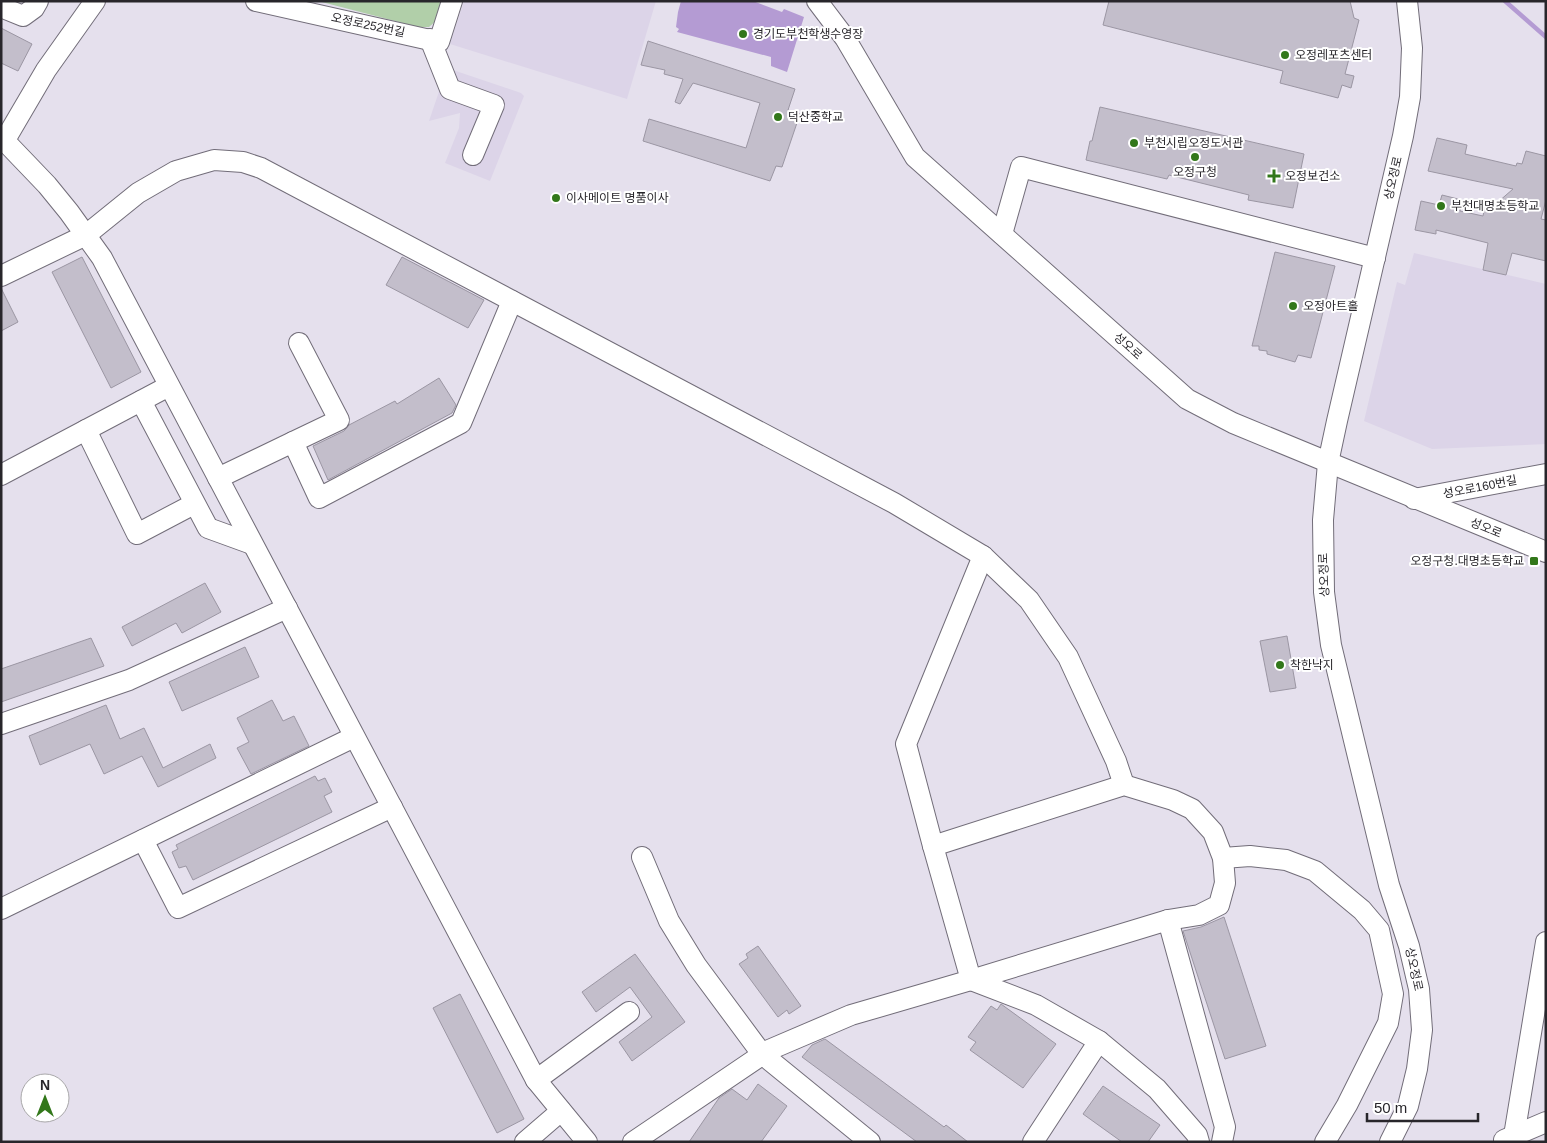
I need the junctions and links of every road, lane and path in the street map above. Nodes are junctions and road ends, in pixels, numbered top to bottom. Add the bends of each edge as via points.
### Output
1 (38, 1) edge
2 (95, 1) edge
3 (256, 1) edge
4 (452, 1) edge
5 (816, 1) edge
6 (1406, 1) edge
7 (1, 7) edge
8 (430, 39) junction
9 (3, 139) edge
10 (474, 155) dead end
11 (1002, 234) junction
12 (86, 235) junction
13 (1375, 258) junction
14 (1, 276) edge
15 (512, 301) junction
16 (299, 343) dead end
17 (169, 386) junction
18 (141, 400) junction
19 (86, 430) junction
20 (293, 442) junction
21 (1328, 463) junction
22 (1546, 474) edge
23 (1, 475) edge
24 (218, 478) junction
25 (1414, 499) junction
26 (194, 504) junction
27 (252, 544) junction
28 (1546, 552) edge
29 (983, 556) junction
30 (287, 608) junction
31 (1, 724) edge
32 (354, 737) junction
33 (1124, 785) junction
34 (392, 807) junction
35 (144, 840) junction
36 (933, 846) junction
37 (642, 857) dead end
38 (1223, 858) junction
39 (1, 909) edge
40 (1168, 920) junction
41 (1546, 942) edge
42 (971, 980) junction
43 (629, 1012) dead end
44 (1099, 1041) junction
45 (762, 1054) junction
46 (536, 1080) junction
47 (561, 1111) junction
48 (1546, 1122) edge
49 (1509, 1140) edge
50 (525, 1142) edge
51 (587, 1142) edge
52 (633, 1142) edge
53 (870, 1142) edge
54 (1033, 1142) edge
55 (1199, 1142) edge
56 (1222, 1142) edge
57 (1325, 1142) edge
58 (1390, 1142) edge

1 - 7 street via 23,16
2 - 9 street
3 - 8 street, 오정로252번길
4 - 8 street via 439,42
5 - 11 street, 성오로 via 845,38 915,157
6 - 13 street, 상오정로 via 1412,48 1410,96
8 - 10 street via 450,89 494,105
9 - 12 street via 48,185
11 - 13 street via 1021,167
11 - 21 street, 성오로 via 1187,399 1233,423
12 - 14 street
12 - 15 street via 138,193 176,171 214,160 243,162 262,168
12 - 17 street via 102,258
13 - 21 street, 상오정로
15 - 20 street via 461,424 319,498
15 - 29 street via 894,502
16 - 20 street via 339,420
17 - 18 street
17 - 24 street
18 - 19 street
18 - 26 street
19 - 23 street
19 - 26 street via 137,534
20 - 24 street
21 - 25 street, 성오로
21 - 58 street, 상오정로 via 1323,520 1324,592 1331,646 1389,885 1410,946 1422,1030 1408,1106
22 - 25 street, 성오로160번길
24 - 27 street
25 - 28 street, 성오로
26 - 27 street via 208,528
27 - 30 street
29 - 33 street via 1029,600 1068,657
29 - 36 street via 906,744
30 - 31 street via 130,680
30 - 32 street
32 - 34 street
32 - 35 street
33 - 36 street
33 - 38 street via 1173,800 1192,810 1213,832
34 - 35 street via 178,908
34 - 46 street
35 - 39 street
36 - 42 street
37 - 45 street via 669,921 696,965
38 - 40 street via 1225,883 1219,905 1199,915
38 - 57 street via 1250,856 1286,860 1315,871 1362,910 1379,930 1393,994 1388,1023
40 - 42 street
40 - 56 street via 1225,1127
41 - 49 street
42 - 44 street via 1036,1005
42 - 45 street via 851,1015
43 - 46 street
44 - 54 street
44 - 55 street via 1156,1089 1197,1135
45 - 52 street
45 - 53 street
46 - 47 street
47 - 50 street
47 - 51 street
48 - 49 street

